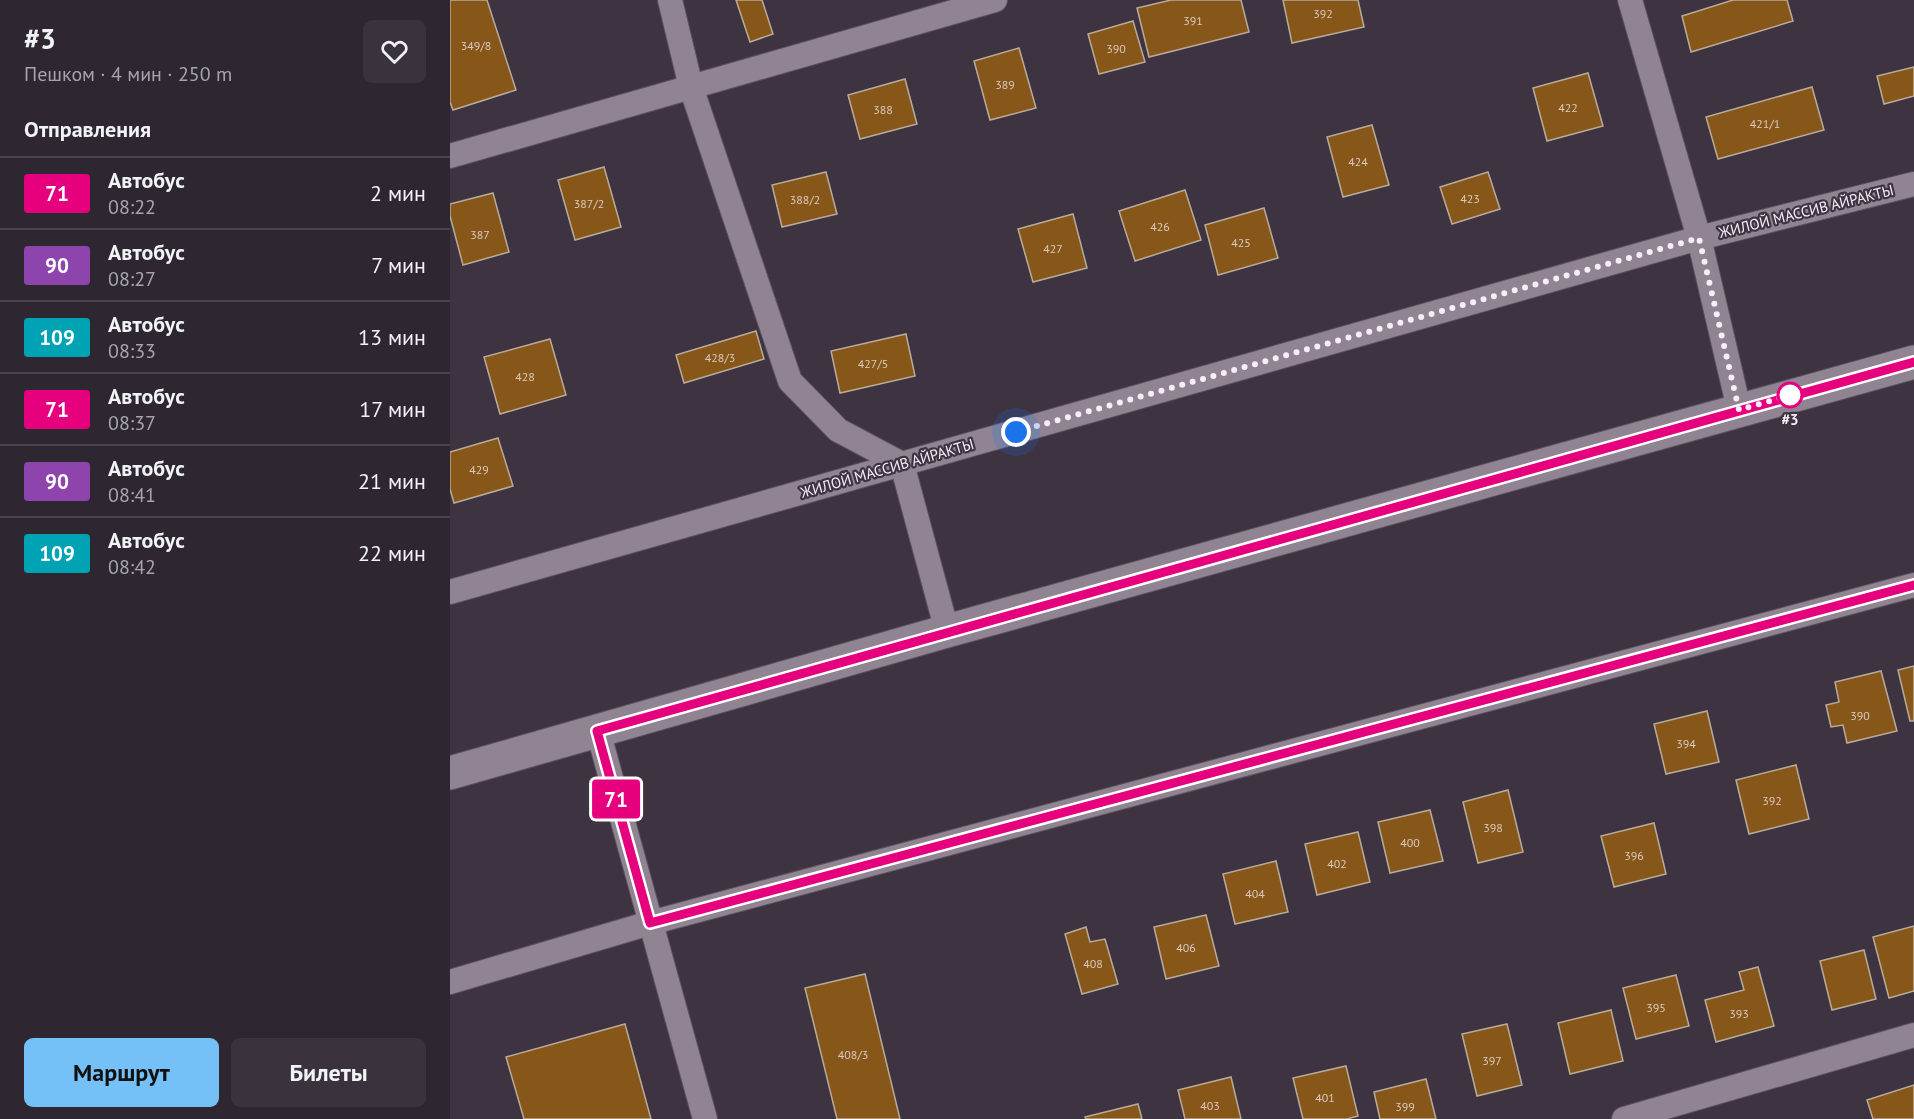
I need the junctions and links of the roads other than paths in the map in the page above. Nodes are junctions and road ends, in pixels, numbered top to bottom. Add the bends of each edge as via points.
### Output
1 (670, 0) edge
2 (995, 0) edge
3 (1630, 0) edge
4 (691, 87) junction
5 (450, 156) edge
6 (1914, 184) edge
7 (1699, 238) junction
8 (1914, 362) edge
9 (1739, 410) junction
10 (902, 464) junction
11 (1914, 585) edge
12 (450, 592) edge
13 (947, 631) junction
14 (597, 731) junction
15 (450, 773) edge
16 (650, 923) junction
17 (450, 982) edge
18 (1914, 1035) edge
19 (705, 1119) edge
20 (1624, 1119) edge

1 - 4 street
2 - 4 street
3 - 7 street
4 - 5 street
4 - 10 street via 790,381 838,430
6 - 7 street, ЖИЛОЙ МАССИВ АЙРАКТЫ
7 - 9 street
7 - 10 street, ЖИЛОЙ МАССИВ АЙРАКТЫ
8 - 9 main road
9 - 13 main road
10 - 12 street, ЖИЛОЙ МАССИВ АЙРАКТЫ
10 - 13 street
11 - 16 street
13 - 14 main road
14 - 15 main road
14 - 16 street
16 - 17 street
16 - 19 street
18 - 20 street

